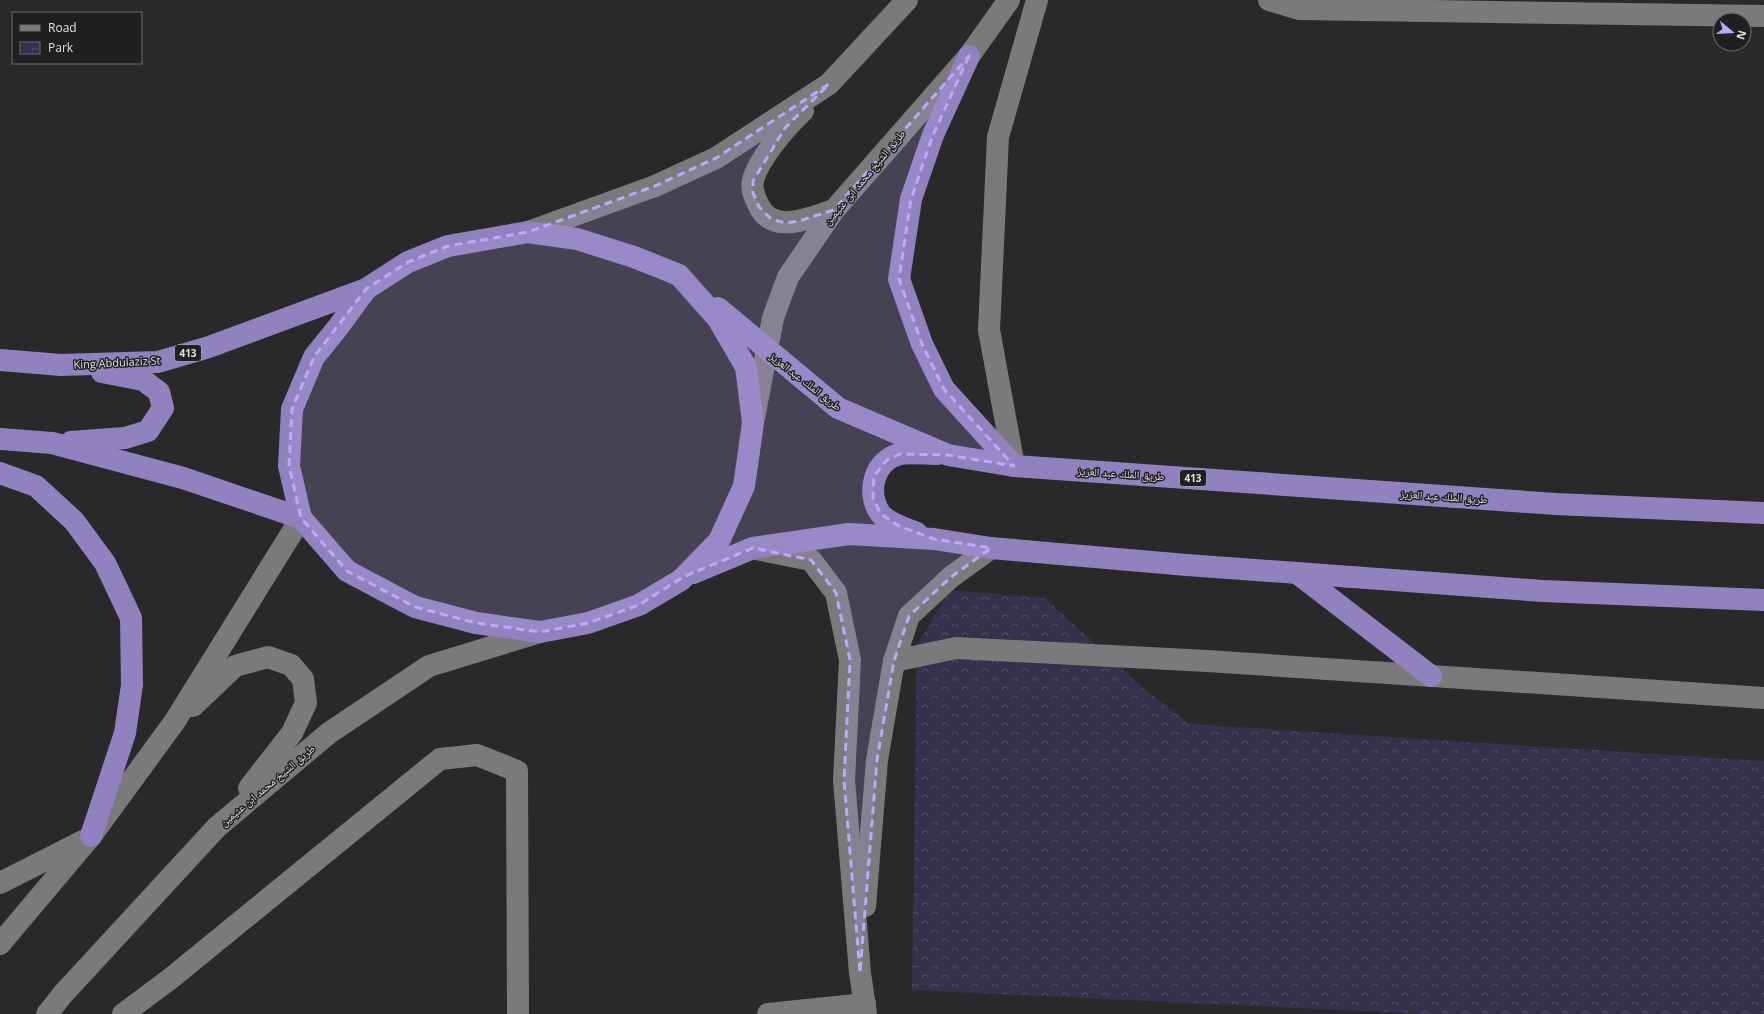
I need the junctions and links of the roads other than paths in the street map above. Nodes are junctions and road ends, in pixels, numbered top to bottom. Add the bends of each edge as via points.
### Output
1 (907, 0) edge
2 (1009, 0) edge
3 (1037, 0) edge
4 (1269, 0) edge
5 (1764, 16) edge
6 (968, 56) junction
7 (829, 84) junction
8 (834, 210) junction
9 (528, 232) junction
10 (679, 275) junction
11 (366, 289) junction
12 (767, 350) junction
13 (0, 360) edge
14 (61, 364) junction
15 (753, 424) junction
16 (0, 439) edge
17 (52, 443) junction
18 (948, 454) junction
19 (1014, 466) junction
20 (0, 473) edge
21 (1764, 513) edge
22 (301, 518) junction
23 (934, 539) junction
24 (753, 548) junction
25 (991, 548) junction
26 (1297, 573) junction
27 (683, 577) junction
28 (1764, 600) edge
29 (540, 632) junction
30 (894, 660) junction
31 (1431, 676) junction
32 (1764, 698) edge
33 (168, 729) junction
34 (217, 827) junction
35 (91, 836) junction
36 (0, 883) edge
37 (0, 944) edge
38 (860, 973) junction
39 (865, 1009) edge
40 (47, 1014) edge
41 (123, 1014) edge
42 (518, 1014) edge
43 (768, 1014) edge

1 - 7 street
2 - 6 street, طريق الشيخ محمد ابن عثيمين
3 - 19 street via 998,137 989,330
4 - 5 street via 1299,9
6 - 8 street, طريق الشيخ محمد ابن عثيمين
6 - 19 highway via 933,135 911,199 899,279 922,344 944,389
7 - 8 street via 785,128 762,162 753,181 753,193 759,207 771,219 785,223
7 - 9 street via 716,158 655,186
8 - 12 street, طريق الشيخ محمد ابن عثيمين via 788,277 773,318
9 - 10 highway via 577,239
9 - 11 highway via 448,246 408,262
10 - 12 highway, طريق الملك عبد العزيز / 413
10 - 15 highway via 718,319 746,367
11 - 14 highway, King Abdulaziz St / 413 via 209,347 158,362
11 - 22 highway via 314,357 292,409 289,466
12 - 15 street, طريق الشيخ محمد ابن عثيمين
12 - 18 highway, طريق الملك عبد العزيز / 413 via 838,408
13 - 14 highway, King Abdulaziz St / 413
14 - 17 highway via 143,380 159,392 163,408 148,431 125,438
15 - 27 highway via 744,486 718,541
16 - 17 highway
17 - 22 highway via 183,478
18 - 19 highway, طريق الملك عبد العزيز / 413
18 - 23 highway via 900,454 887,460 874,476 873,498 881,514 899,526
19 - 21 highway, طريق الملك عبد العزيز / 413 via 1556,504
20 - 35 highway via 36,486 74,521 104,564 131,618 132,685 124,733
22 - 29 highway via 346,571 415,607 476,623
22 - 33 street
23 - 24 highway via 849,534
23 - 25 highway
24 - 27 highway
24 - 38 street via 811,560 836,593 850,660 844,780
25 - 26 highway
25 - 30 street via 951,577 909,616
26 - 28 highway via 1543,591
26 - 31 highway
27 - 29 highway via 639,605 588,623
29 - 34 street, طريق الشيخ محمد ابن عثيمين via 429,666 329,733
30 - 31 street via 956,648
30 - 38 street via 877,760
31 - 32 street
33 - 34 street via 235,666 268,656 291,665 303,679 306,703 292,732
33 - 35 street
34 - 40 street, طريق الشيخ محمد ابن عثيمين
35 - 36 street
35 - 37 street
38 - 39 street
39 - 43 street
41 - 42 street via 170,979 440,759 477,755 517,771

